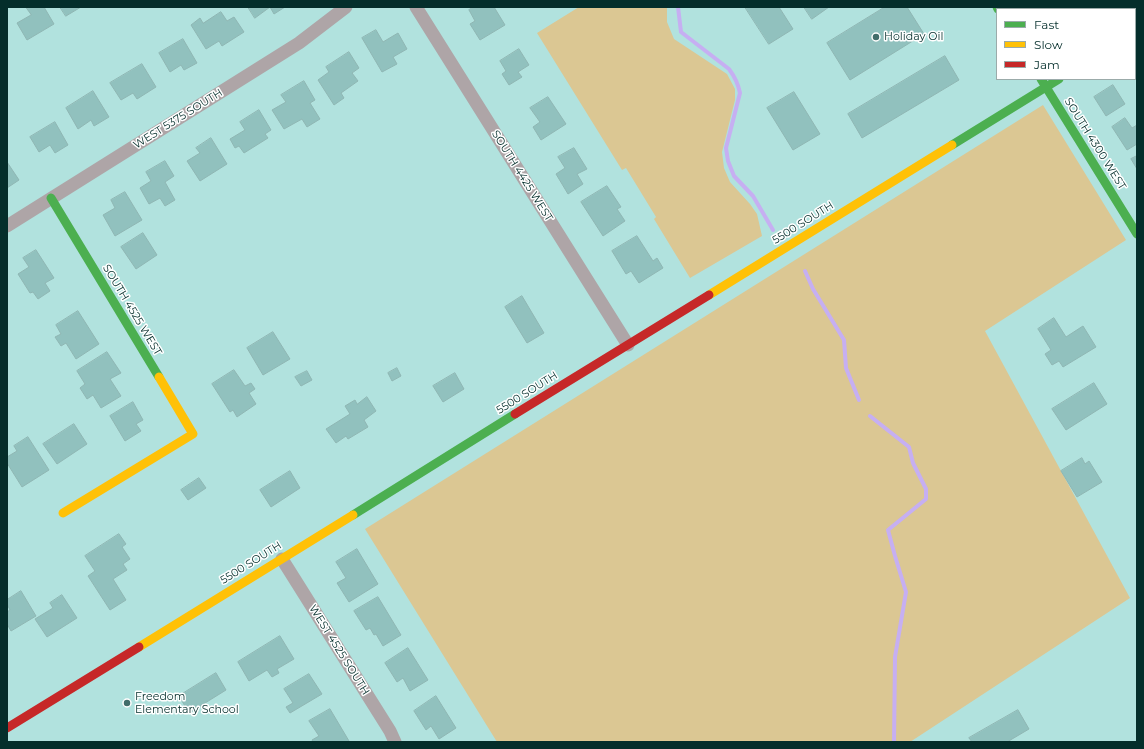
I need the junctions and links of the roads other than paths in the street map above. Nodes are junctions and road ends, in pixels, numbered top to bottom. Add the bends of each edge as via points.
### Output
1 (346, 7) edge
2 (416, 7) edge
3 (1055, 80) edge
4 (1044, 83) edge
5 (51, 198) junction
6 (7, 226) edge
7 (1137, 234) edge
8 (628, 345) junction
9 (63, 513) dead end
10 (282, 559) junction
11 (7, 728) edge
12 (395, 742) edge

1 - 5 street, WEST 5375 SOUTH via 299,43
2 - 8 street, SOUTH 4425 WEST
3 - 4 main road, 5500 SOUTH
4 - 7 main road, SOUTH 4300 WEST
4 - 8 main road, 5500 SOUTH
5 - 6 street, WEST 5375 SOUTH
5 - 9 main road, SOUTH 4525 WEST via 193,434
8 - 10 main road, 5500 SOUTH
10 - 11 main road, 5500 SOUTH
10 - 12 street, WEST 4525 SOUTH

